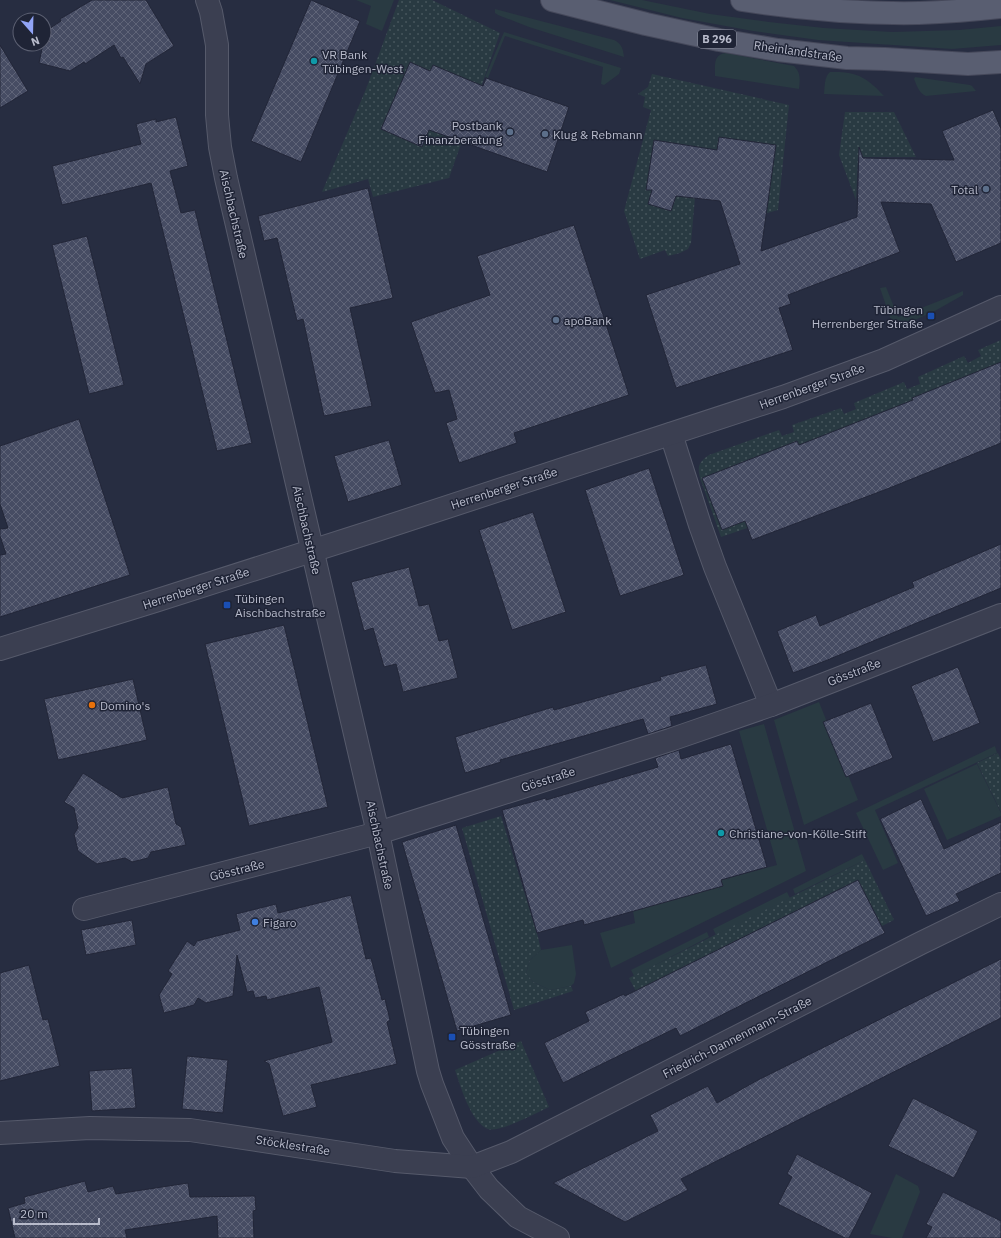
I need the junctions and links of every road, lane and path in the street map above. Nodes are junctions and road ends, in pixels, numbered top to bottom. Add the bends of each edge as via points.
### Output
1 (207, 0) edge
2 (552, 0) edge
3 (742, 0) edge
4 (1001, 7) edge
5 (1001, 62) edge
6 (968, 64) junction
7 (1001, 73) edge
8 (1001, 308) edge
9 (671, 434) junction
10 (312, 550) junction
11 (1001, 615) edge
12 (0, 649) edge
13 (771, 705) junction
14 (378, 833) junction
15 (1001, 904) edge
16 (84, 909) dead end
17 (0, 1133) edge
18 (472, 1167) junction
19 (558, 1238) edge

1 - 10 street, Aischbachstraße via 217,45 217,115 221,155
2 - 6 main road, Rheinlandstraße / B 296 via 646,24 778,50 847,58
3 - 4 main road via 873,12 955,12
5 - 6 main road, Rheinlandstraße / B 296
6 - 7 street
8 - 9 street, Herrenberger Straße via 884,360
9 - 10 street, Herrenberger Straße
9 - 13 street via 710,553
10 - 12 street, Herrenberger Straße
10 - 14 street, Aischbachstraße
11 - 13 street, Gösstraße
13 - 14 street, Gösstraße via 670,740
14 - 16 street, Gösstraße
14 - 18 street, Aischbachstraße via 432,1084 453,1138
15 - 18 street, Friedrich-Dannenmann-Straße via 511,1152
17 - 18 street, Stöcklestraße via 90,1128 190,1130 395,1161
18 - 19 street via 489,1189 518,1217

